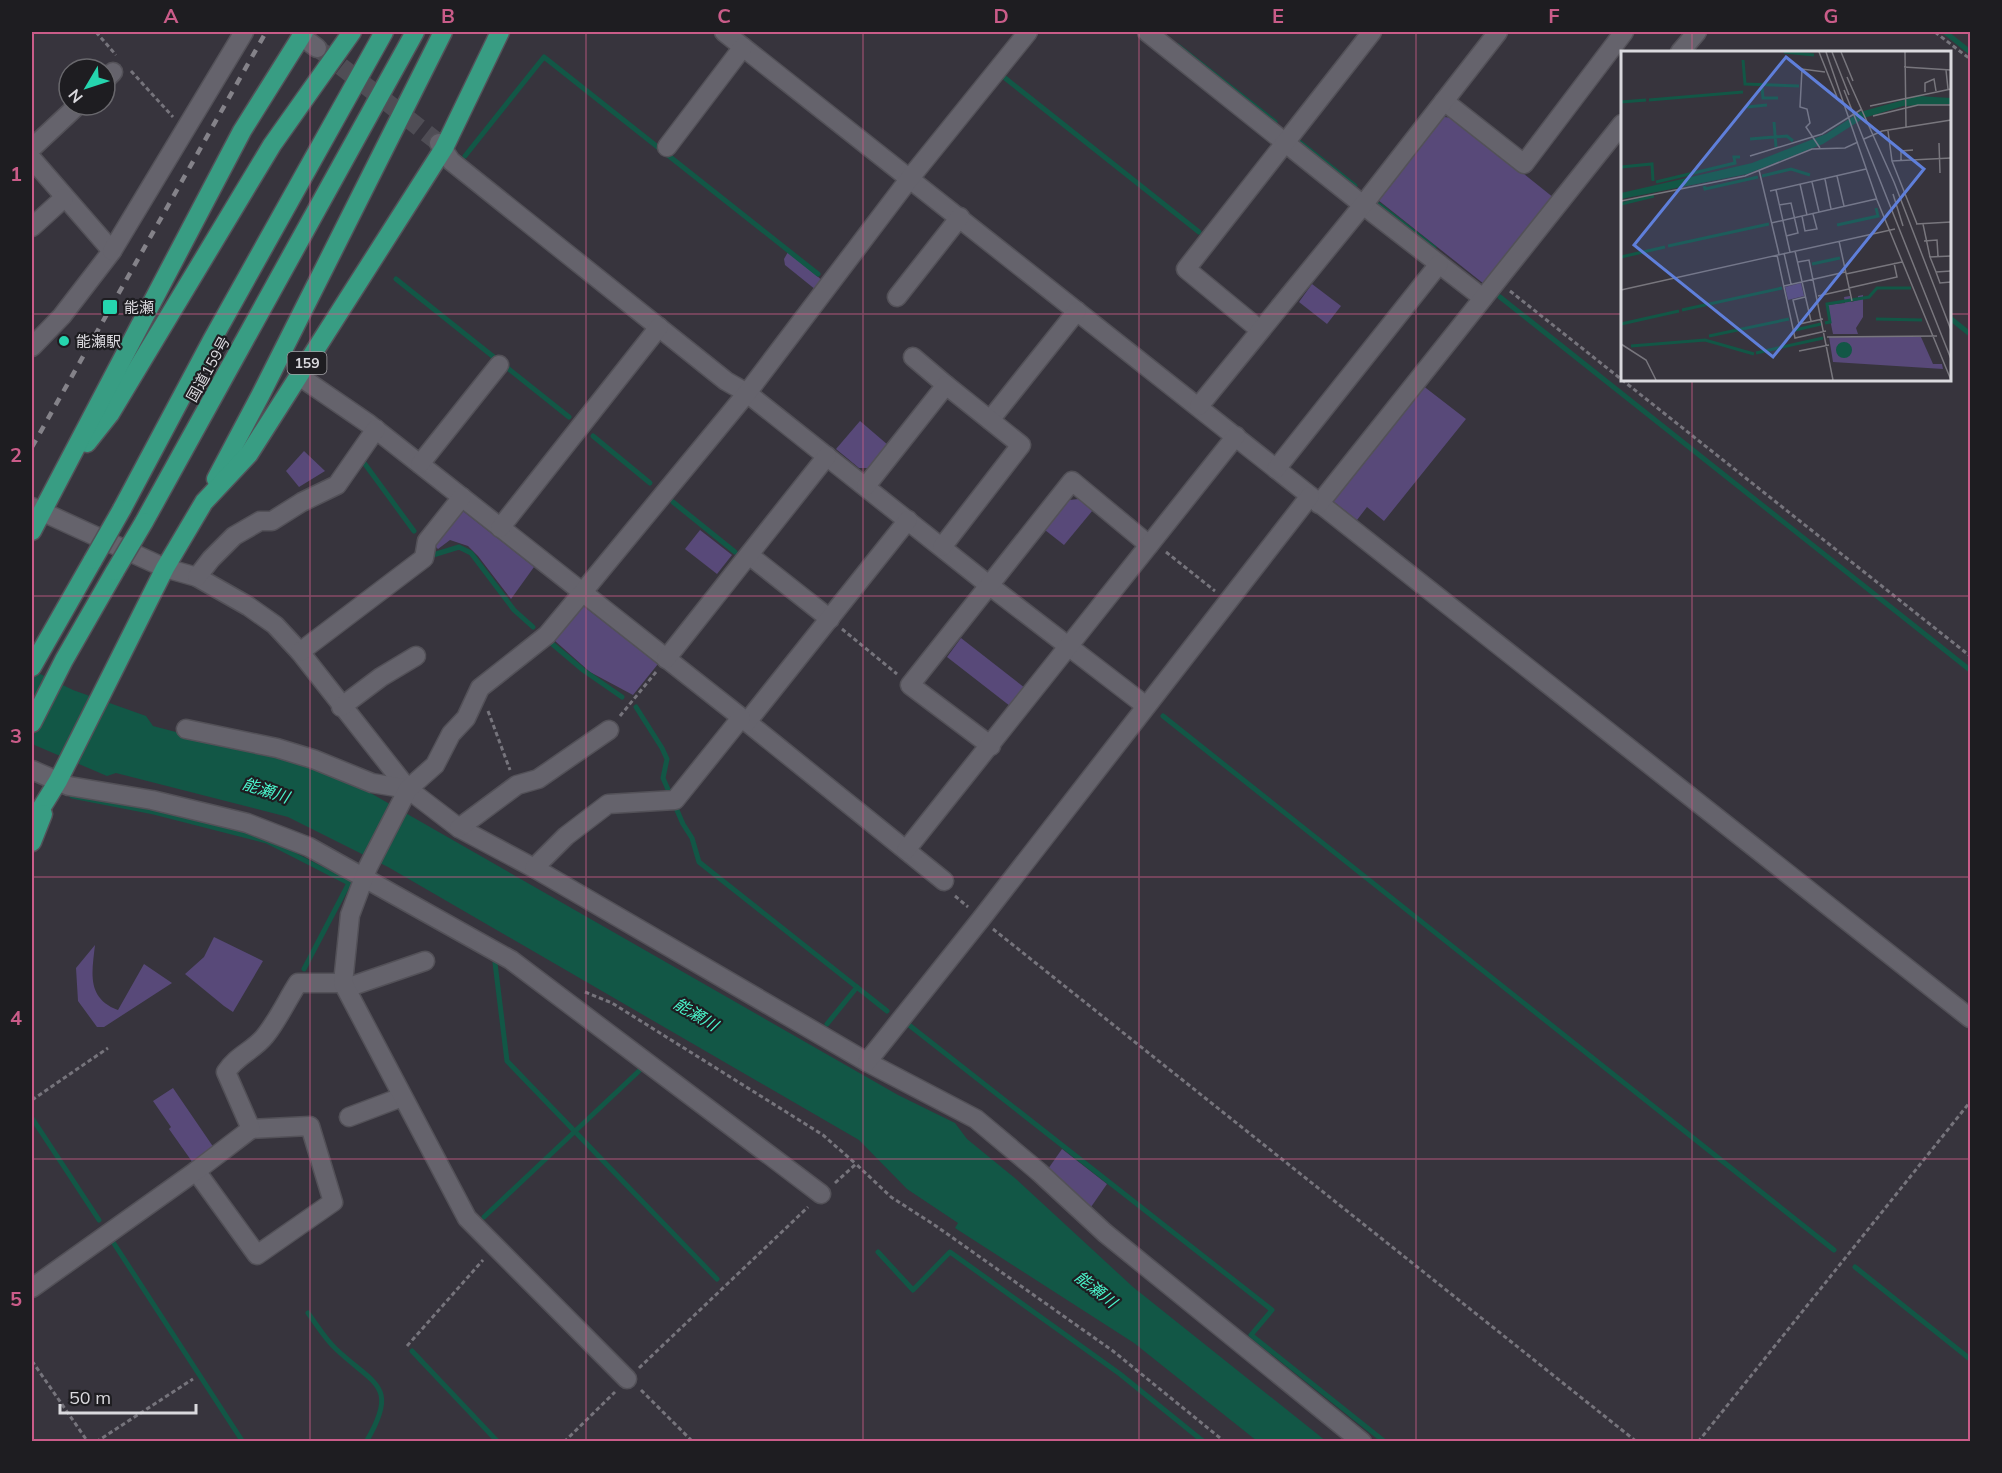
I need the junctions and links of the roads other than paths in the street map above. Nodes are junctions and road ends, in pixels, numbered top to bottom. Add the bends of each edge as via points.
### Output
1 (244, 32) edge
2 (352, 32) edge
3 (384, 32) edge
4 (415, 32) edge
5 (443, 32) edge
6 (500, 32) edge
7 (724, 32) edge
8 (1028, 32) edge
9 (1147, 32) edge
10 (1372, 32) edge
11 (1498, 32) edge
12 (1624, 32) edge
13 (1697, 32) edge
14 (303, 34) edge
15 (743, 47) junction
16 (317, 48) tunnel mouth
17 (1681, 51) edge
18 (1616, 56) edge
19 (1444, 101) junction
20 (65, 117) edge
21 (1621, 126) edge
22 (1285, 143) junction
23 (441, 145) junction
24 (667, 147) dead end
25 (32, 148) edge
26 (32, 159) edge
27 (910, 178) junction
28 (64, 198) junction
29 (1363, 205) junction
30 (960, 217) junction
31 (32, 227) edge
32 (112, 252) junction
33 (1439, 264) junction
34 (897, 297) dead end
35 (1483, 298) junction
36 (1077, 311) junction
37 (659, 327) junction
38 (1260, 330) junction
39 (32, 347) edge
40 (913, 357) dead end
41 (500, 365) dead end
42 (299, 376) junction
43 (946, 385) junction
44 (747, 393) junction
45 (1199, 406) junction
46 (990, 420) junction
47 (376, 429) junction
48 (1236, 436) junction
49 (827, 456) junction
50 (420, 464) junction
51 (1276, 469) junction
52 (59, 477) junction
53 (866, 486) junction
54 (462, 497) junction
55 (1315, 500) junction
56 (204, 502) junction
57 (36, 509) edge
58 (908, 520) junction
59 (500, 528) junction
60 (32, 531) edge
61 (1151, 543) junction
62 (942, 547) junction
63 (749, 555) junction
64 (165, 568) junction
65 (197, 577) junction
66 (990, 586) junction
67 (582, 593) junction
68 (830, 619) junction
69 (1070, 647) junction
70 (300, 652) junction
71 (416, 656) dead end
72 (666, 659) junction
73 (32, 667) edge
74 (1146, 706) junction
75 (341, 707) junction
76 (744, 720) junction
77 (32, 723) edge
78 (186, 729) dead end
79 (609, 730) road end
80 (991, 746) junction
81 (32, 770) edge
82 (56, 784) junction
83 (406, 794) junction
84 (32, 823) edge
85 (459, 828) junction
86 (32, 843) edge
87 (906, 850) junction
88 (534, 868) junction
89 (366, 873) junction
90 (944, 881) road end
91 (425, 961) dead end
92 (345, 986) junction
93 (1971, 1018) edge
94 (867, 1062) junction
95 (402, 1096) junction
96 (350, 1118) dead end
97 (251, 1129) junction
98 (196, 1171) junction
99 (821, 1194) road end
100 (32, 1288) edge
101 (627, 1379) road end
102 (1362, 1442) edge

1 - 32 street
2 - 52 highway via 272,145 110,414
3 - 73 highway, 国道159号, bridge
4 - 77 highway, 国道159号, bridge
5 - 56 highway, 159
6 - 23 highway, 159
7 - 15 street
8 - 27 street
9 - 22 street
10 - 22 street
11 - 19 street
12 - 18 street
13 - 17 street
14 - 16 street
14 - 52 highway via 242,131
15 - 24 street
15 - 27 street
18 - 19 street via 1524,164
19 - 29 street
20 - 25 street
21 - 35 street
22 - 29 street
22 - 38 street via 1186,269
23 - 37 street via 451,161
23 - 42 highway, 159
26 - 28 street
27 - 30 street
27 - 44 street
28 - 31 street
28 - 32 street
29 - 33 street
29 - 38 street
30 - 34 street
30 - 36 street
32 - 39 street
33 - 35 street
33 - 51 street
35 - 55 street
36 - 45 street
36 - 46 street
37 - 44 street
37 - 59 street
38 - 45 street
40 - 43 street
41 - 50 street
42 - 47 street
42 - 56 highway, 159 via 249,454
43 - 46 street
43 - 53 street
44 - 49 street
44 - 67 street
45 - 48 street
46 - 62 street via 1021,445
47 - 50 street
47 - 65 street via 337,484 272,521 260,522 234,536
48 - 51 street
48 - 61 street
49 - 53 street
49 - 63 street
50 - 54 street
51 - 55 street
52 - 57 highway
53 - 58 street
54 - 59 street
54 - 70 street via 428,541 424,558
55 - 74 street
55 - 93 street
56 - 64 highway, 159
57 - 60 highway
57 - 64 street
58 - 62 street
58 - 68 street
59 - 67 street
61 - 66 street via 1071,481
61 - 69 street
62 - 66 street
63 - 68 street
63 - 72 street
64 - 65 street
64 - 82 highway, 159
65 - 70 street via 275,625
66 - 69 street
66 - 80 street via 910,685
67 - 72 street
67 - 83 street via 547,635 480,688 466,718 451,734 435,765
68 - 76 street
69 - 74 street
69 - 80 street
70 - 75 street
71 - 75 street via 381,676
72 - 76 street
74 - 94 street
75 - 83 street
76 - 87 street
76 - 88 street via 669,801 608,804 566,836
78 - 83 street via 277,748
79 - 85 street via 538,778 517,785
80 - 87 street
81 - 82 street
82 - 84 highway, 159
82 - 86 highway, 159
82 - 89 street via 152,800 246,823
83 - 85 street
83 - 89 street
85 - 88 street
87 - 90 street
88 - 94 street
89 - 92 street via 350,915
89 - 99 street via 512,960
91 - 92 street
92 - 95 street
92 - 97 street via 298,983 264,1038 226,1072
94 - 102 street via 976,1119 1105,1233
95 - 96 street
95 - 101 street via 467,1218
97 - 98 street
97 - 98 street via 310,1126 333,1202 257,1255
98 - 100 street

